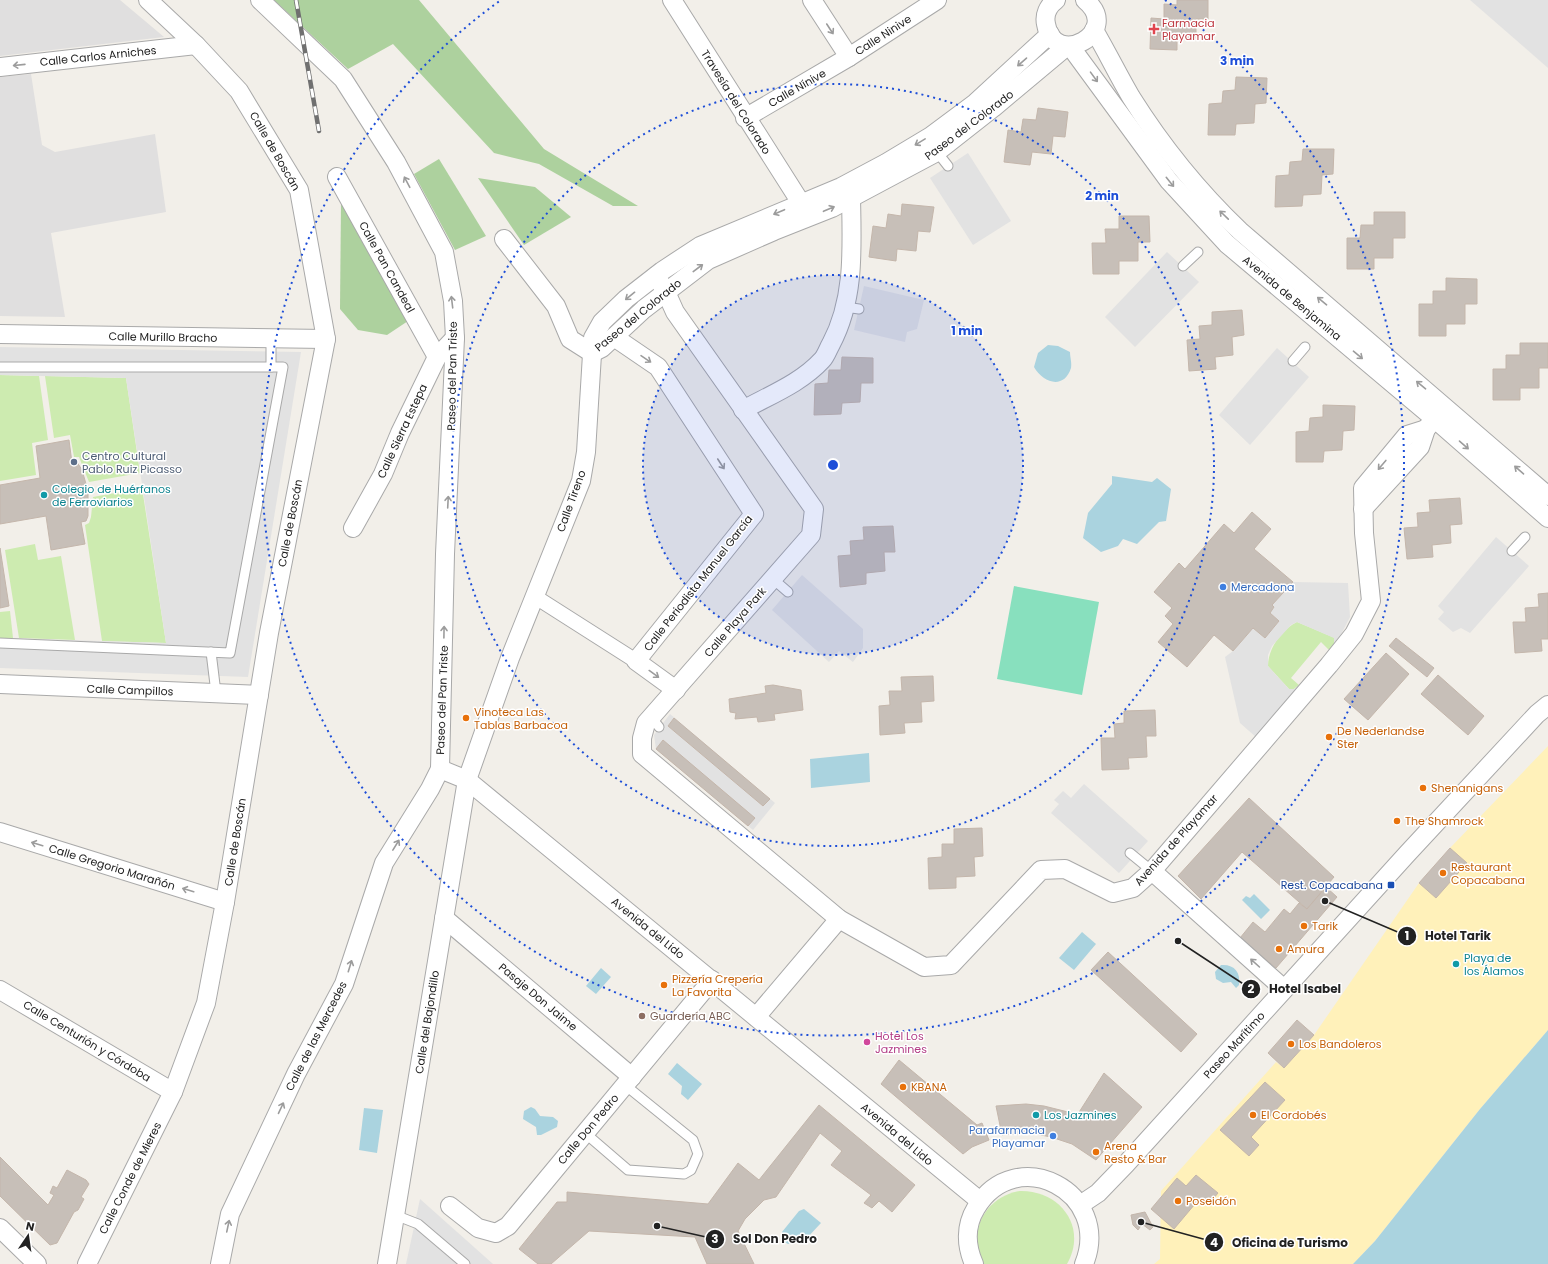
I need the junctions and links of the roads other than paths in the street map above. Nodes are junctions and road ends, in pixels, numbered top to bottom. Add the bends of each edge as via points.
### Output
1 (148, 0) edge
2 (260, 0) edge
3 (672, 0) edge
4 (812, 0) edge
5 (937, 0) edge
6 (1090, 1) edge
7 (1051, 2) edge
8 (1094, 30) junction
9 (1050, 34) junction
10 (196, 45) junction
11 (1069, 46) junction
12 (849, 58) junction
13 (0, 68) edge
14 (745, 118) junction
15 (937, 152) junction
16 (948, 166) dead end
17 (338, 177) dead end
18 (851, 198) junction
19 (801, 203) junction
20 (504, 239) dead end
21 (1198, 252) dead end
22 (1183, 266) dead end
23 (656, 276) junction
24 (666, 292) junction
25 (0, 334) edge
26 (455, 338) junction
27 (614, 338) junction
28 (271, 339) junction
29 (326, 339) junction
30 (1306, 347) dead end
31 (592, 353) junction
32 (437, 357) junction
33 (1293, 361) dead end
34 (0, 367) edge
35 (272, 367) junction
36 (743, 410) junction
37 (1430, 424) junction
38 (1548, 496) edge
39 (1548, 518) edge
40 (353, 528) dead end
41 (1525, 537) dead end
42 (1512, 551) dead end
43 (773, 579) junction
44 (788, 592) dead end
45 (534, 596) junction
46 (0, 643) edge
47 (211, 652) junction
48 (636, 661) junction
49 (0, 684) edge
50 (676, 690) junction
51 (216, 693) junction
52 (259, 695) junction
53 (1548, 705) edge
54 (440, 769) junction
55 (467, 780) junction
56 (0, 832) edge
57 (1130, 853) dead end
58 (1152, 871) junction
59 (225, 902) junction
60 (444, 918) junction
61 (840, 919) junction
62 (712, 980) junction
63 (1284, 989) junction
64 (0, 990) edge
65 (756, 1017) junction
66 (629, 1081) junction
67 (174, 1092) junction
68 (585, 1133) junction
69 (980, 1201) junction
70 (1080, 1205) junction
71 (450, 1206) dead end
72 (395, 1215) junction
73 (0, 1228) edge
74 (37, 1264) edge
75 (87, 1264) edge
76 (220, 1264) edge
77 (387, 1264) edge
78 (465, 1264) edge
79 (974, 1264) edge
80 (1084, 1264) edge

1 - 10 street, Calle de Boscán
26 -> 2 street, Paseo del Pan Triste via 453,301 444,252 396,162 343,79
3 - 14 street, Travesía del Colorado
4 -> 12 street
5 - 12 street, Calle Ninive
6 - 8 street via 1096,17
7 - 9 street via 1045,19
8 - 11 street, Paseo del Colorado via 1086,41
38 -> 8 street, Avenida de Benjamina via 1240,231 1211,203 1182,171 1153,130 1130,95
9 - 11 street, Avenida de Benjamina via 1059,43
9 -> 19 street, Paseo del Colorado via 974,104 931,136 880,166
10 -> 13 street, Calle Carlos Arniches
10 - 29 street, Calle de Boscán via 239,91 299,190
11 - 15 street, Paseo del Colorado
11 -> 37 street, Avenida de Benjamina via 1169,181 1217,234
12 - 14 street, Calle Nínive
14 - 19 street, Travesía del Colorado
15 - 16 lane
15 - 18 street, Paseo del Colorado
17 - 32 street, Calle Pan Candeal
24 -> 18 street, Paseo del Colorado via 708,260
18 - 36 street via 852,308 823,359 797,381
19 -> 23 street, Paseo del Colorado via 700,246
20 - 31 street via 556,306 570,338
21 - 22 lane
23 - 24 street, Calle Playa Park
23 -> 31 street, Paseo del Colorado via 602,322 593,338
24 - 27 street, Paseo del Colorado
24 - 36 street, Calle Playa Park via 675,312
25 - 28 street, Calle Murillo Bracho
26 - 32 street, Calle Sierra Estepa
54 -> 26 street, Paseo del Pan Triste via 445,554
27 - 31 street, Paseo del Colorado
27 -> 48 street, Calle Periodista Manuel García via 658,367 754,514
28 - 29 street, Calle Murillo Bracho
28 - 35 lane
29 - 52 street, Calle de Boscán
30 - 33 lane
31 - 45 street, Calle Tireno via 586,452 580,481
32 - 40 street, Calle Sierra Estepa via 383,474
34 - 35 lane
35 - 47 lane via 283,367 234,638 230,653
36 - 43 street, Calle Playa Park via 814,509 812,535
37 -> 39 street, Avenida de Benjamina
37 - 58 street, Avenida de Playamar via 1413,441 1363,509 1371,601 1354,634
41 - 42 lane
43 - 44 lane
43 - 50 street, Calle Playa Park
45 - 48 street
45 - 55 street, Calle Tireno
46 - 47 lane
47 - 51 lane
48 -> 50 street, Calle Periodista Manuel García
49 - 51 street, Calle Campillos
50 - 61 street, Calle Playa Park via 655,722 646,723 642,738 642,754
51 - 52 street, Calle Campillos
52 - 59 street, Calle de Boscán
53 - 63 street, Paseo Marítimo
54 - 55 street, Avenida del Lido
76 -> 54 street, Calle de las Mercedes via 230,1214 296,1074 344,984 384,863
55 - 60 street, Calle del Bajondillo
55 - 62 street, Avenida del Lido
59 -> 56 street, Calle Gregorio Marañón
57 - 58 lane
58 - 61 street, Avenida de Playamar via 1133,888 1113,893 1065,870 1041,870 951,965 924,967
63 -> 58 street
59 - 67 street, Calle de Boscán via 206,1003
60 - 66 street, Pasaje Don Jaime
60 - 72 street, Calle del Bajondillo
61 - 65 street
62 - 65 street, Avenida del Lido
62 - 66 street, Calle Don Pedro
63 - 70 street, Paseo Marítimo via 1126,1164 1098,1193
64 - 67 street, Calle Centurión y Córdoba
65 - 69 street, Avenida del Lido
66 - 68 street, Calle Don Pedro
66 - 68 lane via 693,1140 698,1154 691,1170 684,1174 628,1170
67 - 75 street, Calle Conde de Mieres
68 - 71 street, Calle Don Pedro via 508,1226 496,1233 478,1228
69 - 70 street via 1000,1184 1031,1177 1061,1186
69 - 79 street via 970,1220 968,1231 969,1248
70 - 80 street via 1089,1231
72 - 77 street, Calle del Bajondillo
72 - 78 lane via 418,1224
73 - 74 street

